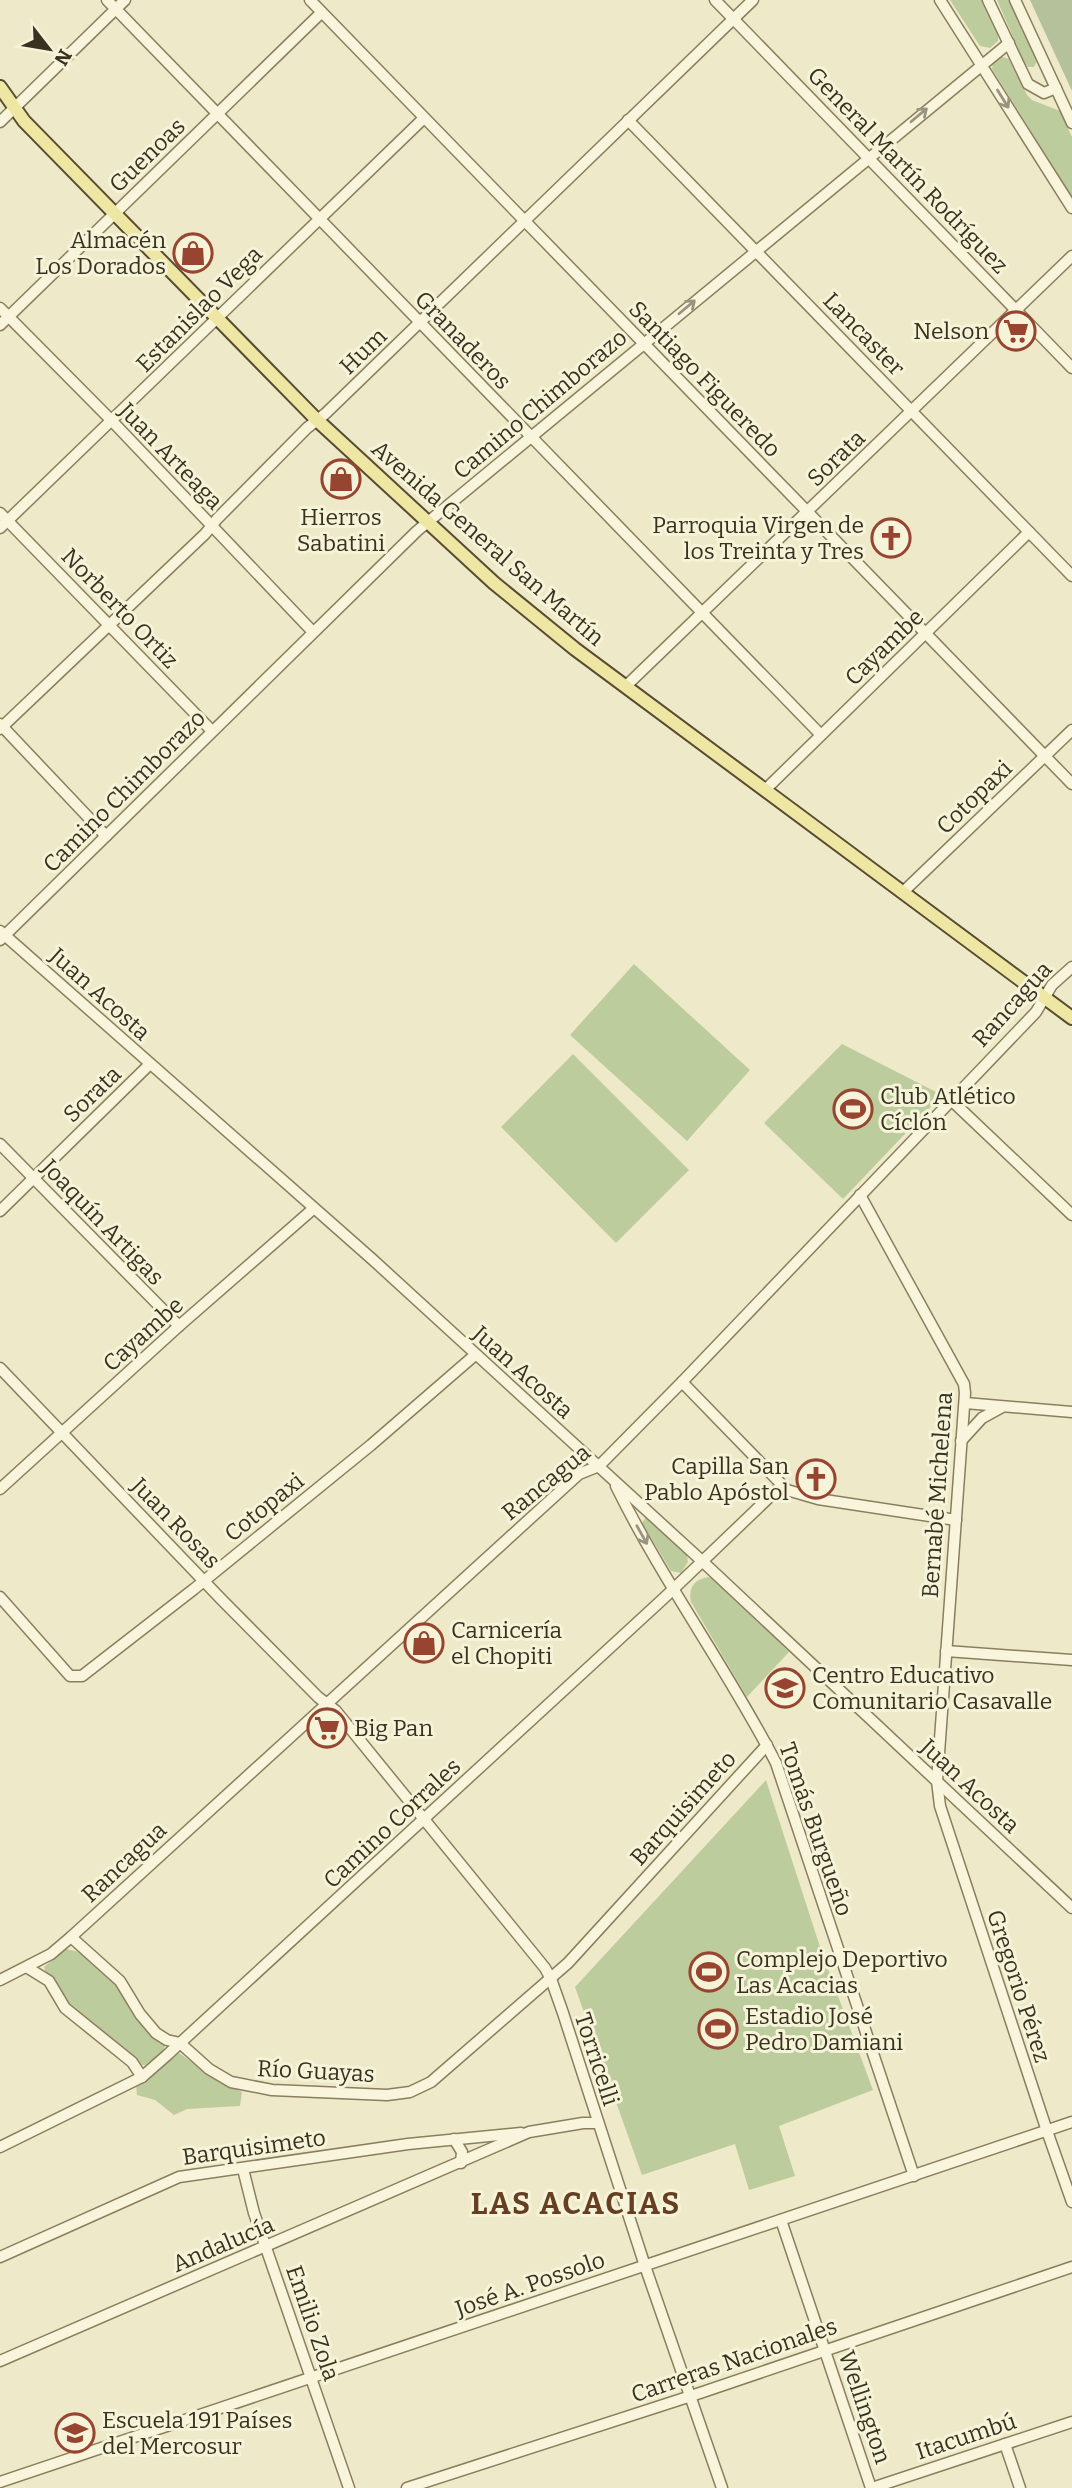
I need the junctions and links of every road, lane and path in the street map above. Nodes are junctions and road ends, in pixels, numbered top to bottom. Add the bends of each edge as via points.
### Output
1 (107, 0) edge
2 (125, 0) edge
3 (310, 0) edge
4 (715, 0) edge
5 (753, 0) edge
6 (940, 0) edge
7 (988, 0) edge
8 (1015, 0) edge
9 (116, 9) junction
10 (321, 13) junction
11 (733, 19) junction
12 (1009, 43) junction
13 (981, 64) junction
14 (0, 88) edge
15 (1056, 88) junction
16 (14, 109) junction
17 (217, 114) junction
18 (424, 118) junction
19 (628, 120) junction
20 (0, 122) edge
21 (1072, 123) edge
22 (869, 157) junction
23 (1072, 208) edge
24 (114, 215) junction
25 (319, 219) junction
26 (525, 222) junction
27 (756, 250) junction
28 (1072, 256) edge
29 (0, 309) edge
30 (1017, 310) junction
31 (216, 320) junction
32 (4, 321) edge
33 (420, 324) junction
34 (644, 343) junction
35 (1072, 368) edge
36 (912, 411) junction
37 (317, 420) junction
38 (112, 421) junction
39 (531, 437) junction
40 (807, 512) junction
41 (3, 521) edge
42 (427, 523) junction
43 (211, 526) junction
44 (1029, 532) junction
45 (1072, 576) edge
46 (702, 613) junction
47 (109, 624) junction
48 (313, 632) junction
49 (926, 634) junction
50 (626, 687) junction
51 (1, 726) edge
52 (1072, 730) edge
53 (212, 731) junction
54 (821, 735) junction
55 (1045, 756) junction
56 (1072, 784) edge
57 (766, 789) junction
58 (106, 836) junction
59 (903, 892) junction
60 (2, 935) edge
61 (1072, 967) edge
62 (1044, 998) junction
63 (1072, 1018) edge
64 (150, 1064) junction
65 (950, 1099) junction
66 (0, 1144) edge
67 (33, 1178) junction
68 (859, 1195) junction
69 (313, 1209) junction
70 (0, 1211) edge
71 (1072, 1215) edge
72 (179, 1326) junction
73 (475, 1355) junction
74 (0, 1368) edge
75 (682, 1382) junction
76 (964, 1403) junction
77 (1003, 1406) junction
78 (1072, 1412) edge
79 (62, 1432) junction
80 (961, 1441) junction
81 (599, 1466) junction
82 (613, 1480) junction
83 (781, 1486) junction
84 (0, 1489) edge
85 (956, 1520) junction
86 (702, 1561) junction
87 (204, 1581) junction
88 (673, 1590) junction
89 (0, 1597) edge
90 (946, 1651) junction
91 (1072, 1660) edge
92 (326, 1703) junction
93 (767, 1745) junction
94 (937, 1781) junction
95 (424, 1820) junction
96 (1072, 1908) edge
97 (71, 1937) junction
98 (28, 1968) junction
99 (551, 1979) junction
100 (0, 1980) edge
101 (180, 2043) junction
102 (142, 2077) junction
103 (410, 2092) joint
104 (1072, 2122) edge
105 (597, 2123) junction
106 (1046, 2131) junction
107 (529, 2132) junction
108 (454, 2139) junction
109 (0, 2147) edge
110 (461, 2163) junction
111 (243, 2169) junction
112 (914, 2176) junction
113 (1072, 2202) edge
114 (781, 2220) junction
115 (266, 2246) junction
116 (0, 2257) edge
117 (645, 2266) junction
118 (1072, 2267) edge
119 (825, 2350) junction
120 (0, 2361) edge
121 (311, 2378) junction
122 (691, 2396) junction
123 (1072, 2422) edge
124 (1005, 2444) junction
125 (0, 2482) edge
126 (349, 2488) edge
127 (407, 2488) edge
128 (722, 2488) edge
129 (872, 2488) edge
130 (1020, 2488) edge

1 - 9 street, Granaderos
2 - 9 street
3 - 10 street, Santiago Figueredo
4 - 11 street, General Martín Rodríguez
5 - 11 street, Hum
6 - 13 street
7 - 12 street
8 - 15 street
9 - 16 street
9 - 17 street, Granaderos
10 - 17 street, Guenoas
10 - 18 street, Santiago Figueredo
11 - 19 street, Hum
11 - 22 street, General Martín Rodríguez
12 - 13 street, Camino Chimborazo
12 - 15 street via 1028,84 1044,93
22 -> 13 street, Camino Chimborazo
13 -> 23 street
14 - 16 main road, Avenida General San Martín
15 - 21 street
16 - 20 street
16 - 24 main road, Avenida General San Martín
17 - 24 street, Guenoas
17 - 25 street, Granaderos
18 - 25 street, Estanislao Vega
18 - 26 street, Santiago Figueredo
19 - 26 street, Hum
19 - 27 street, Lancaster
22 - 27 street, Camino Chimborazo
22 - 30 street, General Martín Rodríguez
24 - 31 main road, Avenida General San Martín
24 - 32 street, Guenoas
25 - 31 street, Estanislao Vega
25 - 33 street, Granaderos
26 - 33 street, Hum
26 - 34 street, Santiago Figueredo
34 -> 27 street, Camino Chimborazo
27 - 36 street, Lancaster
28 - 30 street, Sorata
29 - 32 street, Juan Arteaga
30 - 35 street, General Martín Rodríguez
30 - 36 street, Sorata
31 - 37 main road, Avenida General San Martín
31 - 38 street, Estanislao Vega
32 - 38 street, Juan Arteaga
33 - 37 street, Hum
33 - 39 street, Granaderos
34 - 39 street, Camino Chimborazo
34 - 40 street, Santiago Figueredo
36 - 40 street, Sorata
36 - 44 street, Lancaster
37 - 42 main road, Avenida General San Martín
37 - 43 street, Hum
38 - 41 street, Estanislao Vega
38 - 43 street, Juan Arteaga
39 - 42 street, Camino Chimborazo
39 - 46 street, Granaderos
40 - 46 street, Sorata
40 - 49 street, Santiago Figueredo
41 - 47 street, Norberto Ortiz
42 - 48 street, Camino Chimborazo
42 - 50 main road, Avenida General San Martín via 494,583
43 - 47 street, Hum
43 - 48 street, Juan Arteaga
44 - 45 street, Lancaster
44 - 49 street, Cayambe
46 - 50 street, Sorata
46 - 54 street, Granaderos
47 - 51 street, Hum
47 - 53 street, Norberto Ortiz
48 - 53 street, Camino Chimborazo
49 - 54 street, Cayambe
49 - 55 street, Santiago Figueredo
50 - 57 main road, Avenida General San Martín
51 - 58 street
52 - 55 street, Cotopaxi
53 - 58 street, Camino Chimborazo
54 - 57 street, Cayambe
55 - 56 street, Santiago Figueredo
55 - 59 street, Cotopaxi
57 - 59 main road, Avenida General San Martín
58 - 60 street, Camino Chimborazo
59 - 62 main road, Avenida General San Martín
60 - 64 street, Juan Acosta
61 - 62 street, Rancagua
62 - 63 main road, Avenida General San Martín
62 - 65 street, Rancagua via 1036,1012
64 - 67 street, Sorata
64 - 69 street, Juan Acosta
65 - 68 street, Rancagua
65 - 71 street
66 - 67 street, Joaquín Artigas
67 - 70 street, Sorata
67 - 72 street, Joaquín Artigas
68 - 75 street, Rancagua
68 - 76 street, Bernabé Michelena via 961,1377
69 - 72 street, Cayambe
69 - 73 street, Juan Acosta
72 - 79 street, Cayambe
73 - 81 street, Juan Acosta
73 - 87 street, Cotopaxi
74 - 79 street, Juan Rosas
75 - 81 street, Rancagua
75 - 83 street
76 - 77 street
76 - 80 street, Bernabé Michelena
77 - 78 street
77 - 80 street via 982,1418
79 - 84 street, Cayambe
79 - 87 street, Juan Rosas
80 - 85 street, Bernabé Michelena
81 - 82 street, Juan Acosta
81 - 92 street, Rancagua via 579,1474
82 - 86 street, Juan Acosta
82 -> 88 street, Tomás Burgueño
83 - 85 street via 818,1499
83 - 86 street, Camino Corrales
85 - 90 street, Bernabé Michelena
86 - 88 street, Camino Corrales
86 - 94 street, Juan Acosta
87 - 89 street, Cotopaxi via 78,1677 70,1675
87 - 92 street, Juan Rosas
88 - 93 street, Tomás Burgueño
88 - 95 street, Camino Corrales
90 - 91 street
90 - 94 street, Bernabé Michelena
92 - 95 street, Torricelli
92 - 97 street, Rancagua
93 - 99 street, Barquisimeto
93 - 112 street, Tomás Burgueño
94 - 96 street, Juan Acosta
94 - 106 street, Gregorio Pérez via 940,1806
95 - 99 street, Torricelli
95 - 101 street, Camino Corrales
97 - 98 street, Rancagua
97 - 101 street, Río Guayas via 120,1981 156,2033
98 - 100 street, Rancagua
98 - 102 street via 49,1981 65,2008 132,2062
99 - 103 street, Barquisimeto via 431,2082
99 - 105 street, Torricelli
101 - 102 street, Camino Corrales
101 - 103 street, Río Guayas via 219,2076 245,2086 387,2095
102 - 109 street, Camino Corrales
104 - 106 street, José A. Possolo
105 - 107 street, Andalucía
105 - 117 street, Torricelli
106 - 112 street, José A. Possolo
106 - 113 street, Gregorio Pérez
107 - 108 street, Barquisimeto
107 - 110 street, Andalucía
108 - 110 street via 462,2152
108 - 111 street, Barquisimeto
110 - 115 street, Andalucía
111 - 115 street, Emilio Zola
111 - 116 street, Barquisimeto via 169,2180
112 - 114 street, José A. Possolo
114 - 117 street, José A. Possolo
114 - 119 street, Wellington
115 - 120 street, Andalucía
115 - 121 street, Emilio Zola
117 - 121 street, José A. Possolo
117 - 122 street, Torricelli
118 - 119 street, Carreras Nacionales
119 - 122 street, Carreras Nacionales
119 - 129 street, Wellington
121 - 125 street, José A. Possolo
121 - 126 street, Emilio Zola
122 - 127 street, Carreras Nacionales
122 - 128 street, Torricelli
123 - 124 street, Itacumbú
124 - 129 street, Itacumbú
124 - 130 street

